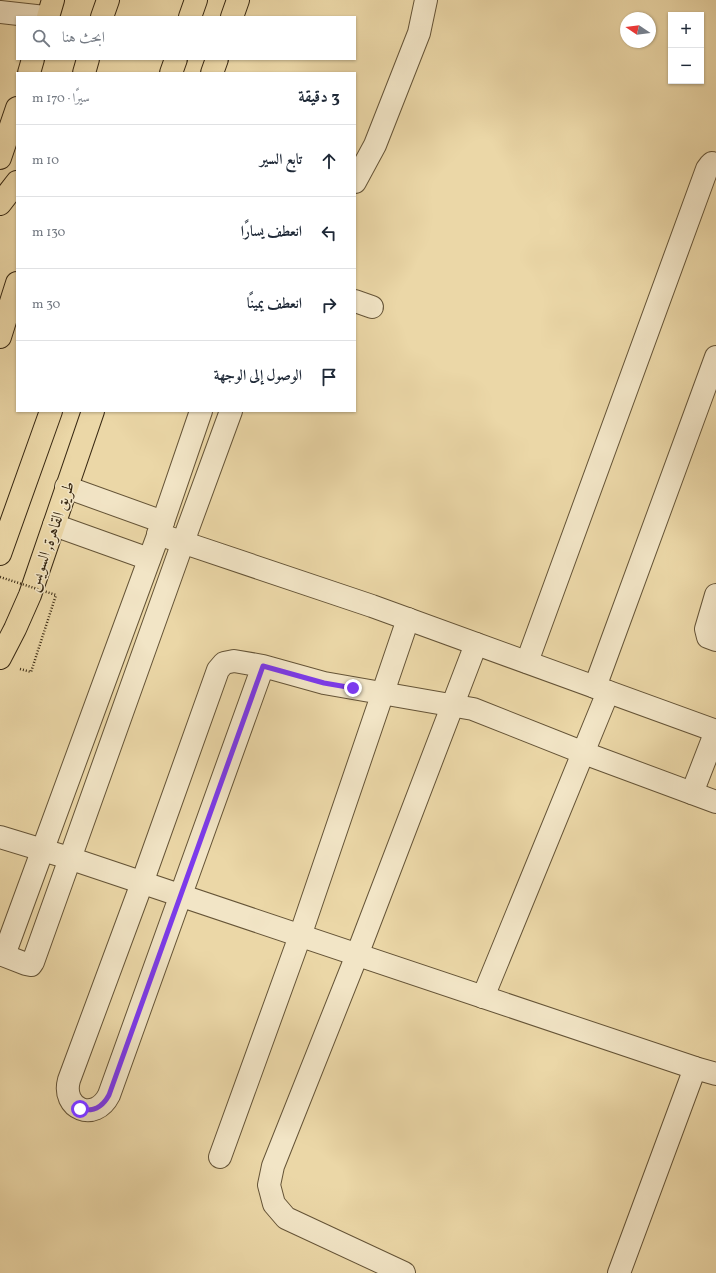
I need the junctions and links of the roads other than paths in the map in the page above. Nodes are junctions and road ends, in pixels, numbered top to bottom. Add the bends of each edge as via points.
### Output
1 (53, 0) edge
2 (108, 0) edge
3 (196, 0) edge
4 (238, 0) edge
5 (426, 0) edge
6 (0, 12) edge
7 (37, 16) edge
8 (46, 16) edge
9 (102, 16) edge
10 (190, 16) edge
11 (232, 16) edge
12 (33, 60) edge
13 (88, 60) edge
14 (176, 60) edge
15 (217, 60) edge
16 (29, 72) edge
17 (84, 72) edge
18 (171, 72) edge
19 (212, 72) edge
20 (16, 111) edge
21 (0, 158) edge
22 (716, 164) edge
23 (356, 180) edge
24 (16, 183) edge
25 (0, 204) edge
26 (16, 286) edge
27 (0, 337) edge
28 (716, 357) edge
29 (51, 412) edge
30 (93, 412) edge
31 (201, 412) edge
32 (231, 412) edge
33 (66, 487) junction
34 (54, 525) junction
35 (160, 528) junction
36 (183, 542) junction
37 (0, 554) edge
38 (149, 560) junction
39 (716, 595) edge
40 (408, 619) junction
41 (716, 640) edge
42 (476, 644) junction
43 (0, 658) edge
44 (527, 662) junction
45 (263, 666) junction
46 (602, 690) junction
47 (383, 693) junction
48 (453, 704) junction
49 (716, 731) edge
50 (584, 753) junction
51 (692, 793) junction
52 (716, 802) edge
53 (0, 837) edge
54 (42, 850) junction
55 (69, 858) junction
56 (142, 883) junction
57 (180, 896) junction
58 (300, 936) junction
59 (2, 954) edge
60 (357, 955) junction
61 (483, 997) junction
62 (695, 1068) junction
63 (716, 1074) edge
64 (220, 1157) dead end
65 (404, 1273) edge
66 (619, 1273) edge

1 - 8 main road
2 - 9 main road
3 - 10 main road
4 - 11 main road
5 - 23 lane via 416,40 375,145
6 - 7 lane
12 - 16 main road
13 - 17 main road
14 - 18 main road
15 - 19 main road
20 - 21 main road
22 - 44 lane via 712,163 707,169
24 - 25 main road
26 - 27 main road
28 - 46 lane
29 - 37 main road
30 - 33 main road, طريق القاهرة, السويس
31 - 35 lane
32 - 36 lane
33 - 34 main road, طريق القاهرة, السويس
33 - 35 lane
34 - 38 lane
34 - 43 main road, طريق القاهرة, السويس via 30,595
35 - 36 lane
35 - 38 lane
36 - 40 lane
36 - 55 lane
38 - 54 lane
39 - 41 lane via 706,629 708,637
40 - 42 lane
40 - 47 lane
42 - 44 lane
42 - 48 lane
44 - 46 lane
45 - 47 lane via 324,683
45 - 56 lane via 234,661 224,663 218,670
45 - 57 lane
46 - 49 lane
46 - 50 lane
47 - 48 lane
47 - 58 lane
48 - 50 lane via 473,709
48 - 60 lane
49 - 51 lane
50 - 51 lane
50 - 61 lane
51 - 52 lane
53 - 54 lane
54 - 55 lane
54 - 59 lane
55 - 56 lane
55 - 59 lane via 31,965
56 - 57 lane
56 - 57 lane via 67,1086 70,1100 80,1109 94,1110 100,1107 109,1095
57 - 58 lane
58 - 60 lane
58 - 64 lane
60 - 61 lane
60 - 65 lane via 273,1166 269,1185 274,1204 286,1218
61 - 62 lane
62 - 63 lane
62 - 66 lane

